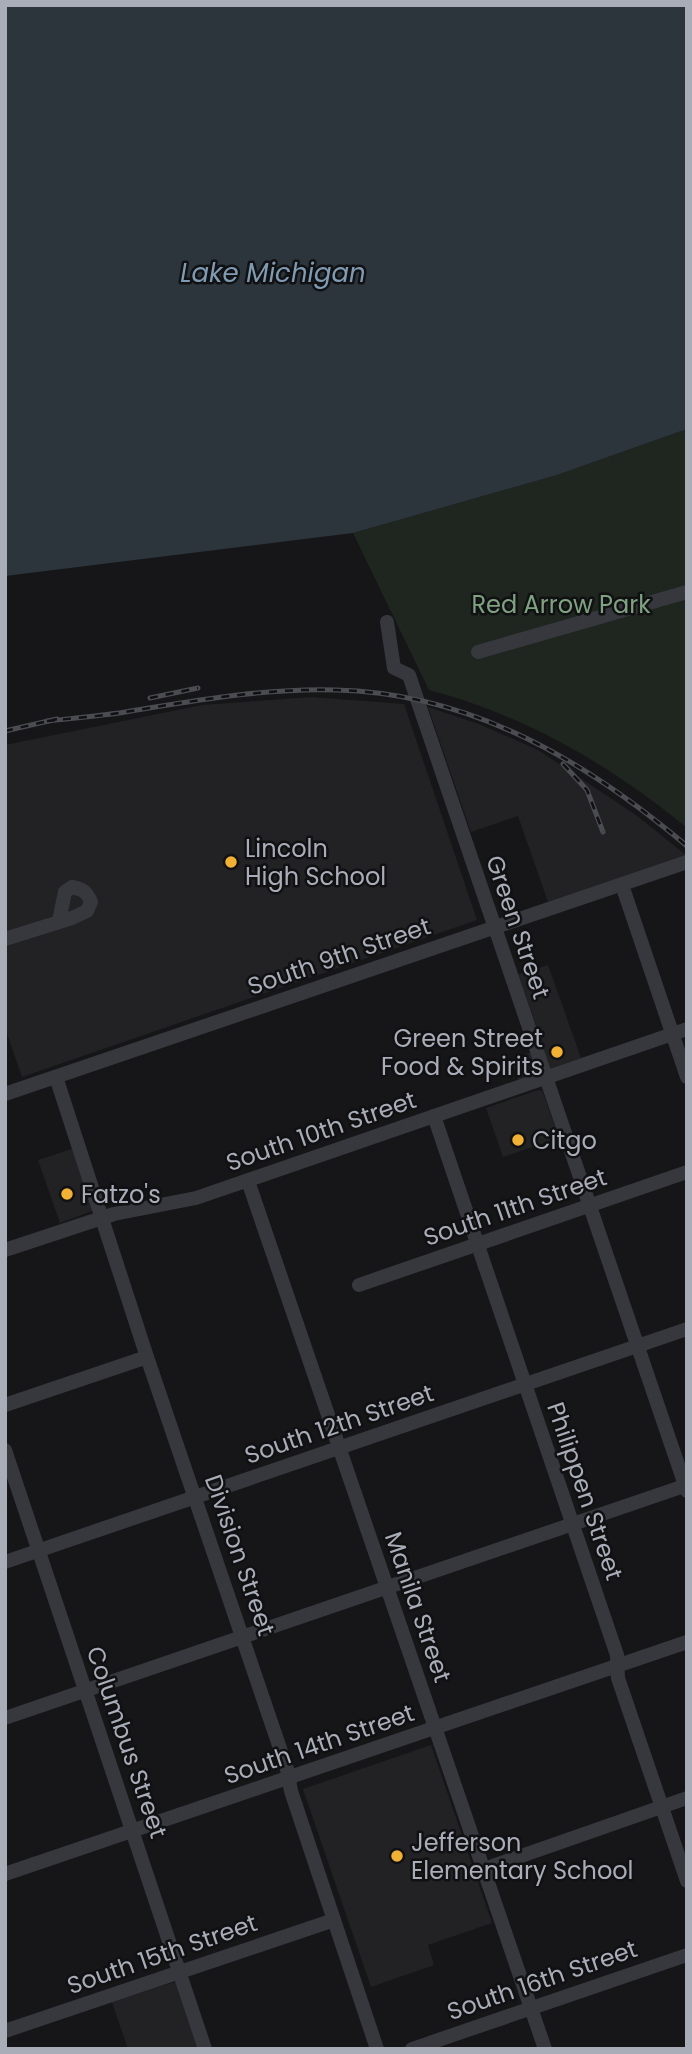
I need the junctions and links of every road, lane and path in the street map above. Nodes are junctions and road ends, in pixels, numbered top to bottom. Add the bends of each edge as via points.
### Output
1 (687, 592) edge
2 (387, 622) dead end
3 (478, 652) dead end
4 (687, 862) edge
5 (622, 885) junction
6 (59, 921) dead end
7 (494, 928) junction
8 (5, 939) edge
9 (687, 1029) edge
10 (672, 1034) junction
11 (56, 1077) junction
12 (687, 1077) edge
13 (546, 1078) junction
14 (5, 1094) edge
15 (434, 1116) junction
16 (687, 1172) edge
17 (248, 1181) junction
18 (589, 1204) junction
19 (102, 1218) junction
20 (478, 1245) junction
21 (5, 1250) edge
22 (359, 1285) dead end
23 (687, 1329) edge
24 (636, 1346) junction
25 (147, 1357) junction
26 (524, 1384) junction
27 (5, 1405) edge
28 (340, 1448) junction
29 (5, 1450) edge
30 (686, 1487) edge
31 (196, 1498) junction
32 (573, 1524) junction
33 (39, 1551) junction
34 (5, 1562) edge
35 (387, 1588) junction
36 (244, 1638) junction
37 (687, 1642) edge
38 (618, 1666) junction
39 (86, 1691) junction
40 (5, 1718) edge
41 (435, 1729) junction
42 (289, 1779) junction
43 (687, 1798) edge
44 (661, 1807) junction
45 (133, 1831) junction
46 (484, 1869) junction
47 (5, 1874) edge
48 (687, 1881) edge
49 (334, 1920) junction
50 (687, 1955) edge
51 (180, 1971) junction
52 (531, 2009) junction
53 (5, 2031) edge
54 (205, 2049) edge
55 (377, 2049) edge
56 (412, 2049) edge
57 (545, 2049) edge

1 - 3 street
2 - 7 street, Green Street via 394,668 408,674
4 - 5 street, South 9th Street
5 - 7 street, South 9th Street
5 - 10 street
6 - 8 street
7 - 11 street, South 9th Street
7 - 13 street, Green Street
9 - 10 street, South 10th Street
10 - 12 street
10 - 13 street, South 10th Street
11 - 14 street, South 9th Street
11 - 19 street, Division Street
13 - 15 street, South 10th Street
13 - 18 street, Green Street
15 - 17 street, South 10th Street
15 - 20 street, Philippen Street
16 - 18 street, South 11th Street
17 - 19 street, South 10th Street via 196,1198
17 - 28 street, Manila Street
18 - 20 street, South 11th Street
18 - 24 street, Green Street
19 - 21 street, South 10th Street
19 - 25 street, Division Street
20 - 22 street, South 11th Street
20 - 26 street, Philippen Street
23 - 24 street, South 12th Street
24 - 26 street, South 12th Street
24 - 30 street, Green Street
25 - 27 street
25 - 31 street, Division Street
26 - 28 street, South 12th Street
26 - 32 street, Philippen Street
28 - 31 street, South 12th Street
28 - 35 street, Manila Street
29 - 33 street, Columbus Street
30 - 32 street
31 - 33 street, South 12th Street
31 - 36 street, Division Street
32 - 35 street
32 - 38 street, Philippen Street
33 - 34 street, South 12th Street
33 - 39 street, Columbus Street
35 - 36 street
35 - 41 street, Manila Street
36 - 39 street
36 - 42 street, Division Street
37 - 38 street, South 14th Street
38 - 41 street, South 14th Street
38 - 44 street, Philippen Street via 618,1678
39 - 40 street
39 - 45 street, Columbus Street
41 - 42 street, South 14th Street
41 - 46 street, Manila Street
42 - 45 street, South 14th Street
42 - 49 street, Division Street
43 - 44 street
44 - 46 street
44 - 48 street, Philippen Street
45 - 47 street, South 14th Street
45 - 51 street, Columbus Street
46 - 52 street, Manila Street
49 - 51 street, South 15th Street
49 - 55 street, Division Street
50 - 52 street, South 16th Street
51 - 53 street, South 15th Street
51 - 54 street, Columbus Street
52 - 56 street, South 16th Street
52 - 57 street, Manila Street

